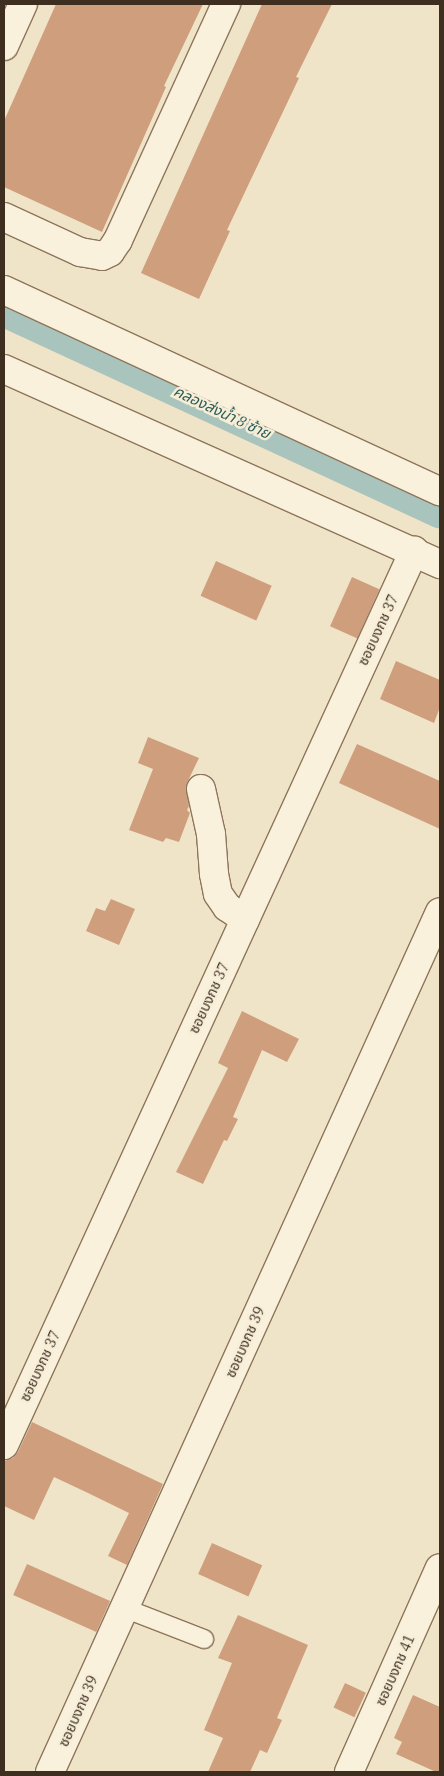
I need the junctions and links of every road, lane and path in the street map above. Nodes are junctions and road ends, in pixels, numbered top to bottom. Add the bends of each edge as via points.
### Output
1 (24, 4) edge
2 (226, 4) edge
3 (4, 46) edge
4 (4, 217) edge
5 (4, 290) edge
6 (5, 372) edge
7 (440, 491) edge
8 (414, 552) junction
9 (440, 564) edge
10 (201, 789) dead end
11 (440, 912) edge
12 (245, 919) junction
13 (4, 1445) edge
14 (440, 1568) edge
15 (124, 1608) junction
16 (204, 1639) dead end
17 (50, 1772) edge
18 (349, 1772) edge

1 - 3 street
2 - 4 street via 110,252 102,256 80,252
5 - 7 street
6 - 8 street
8 - 9 street
8 - 12 street, ซอยบงกช 37
10 - 12 street via 211,834 218,894 227,906
11 - 15 street, ซอยบงกช 39
12 - 13 street, ซอยบงกช 37
14 - 18 street, ซอยบงกช 41
15 - 16 lane
15 - 17 street, ซอยบงกช 39

